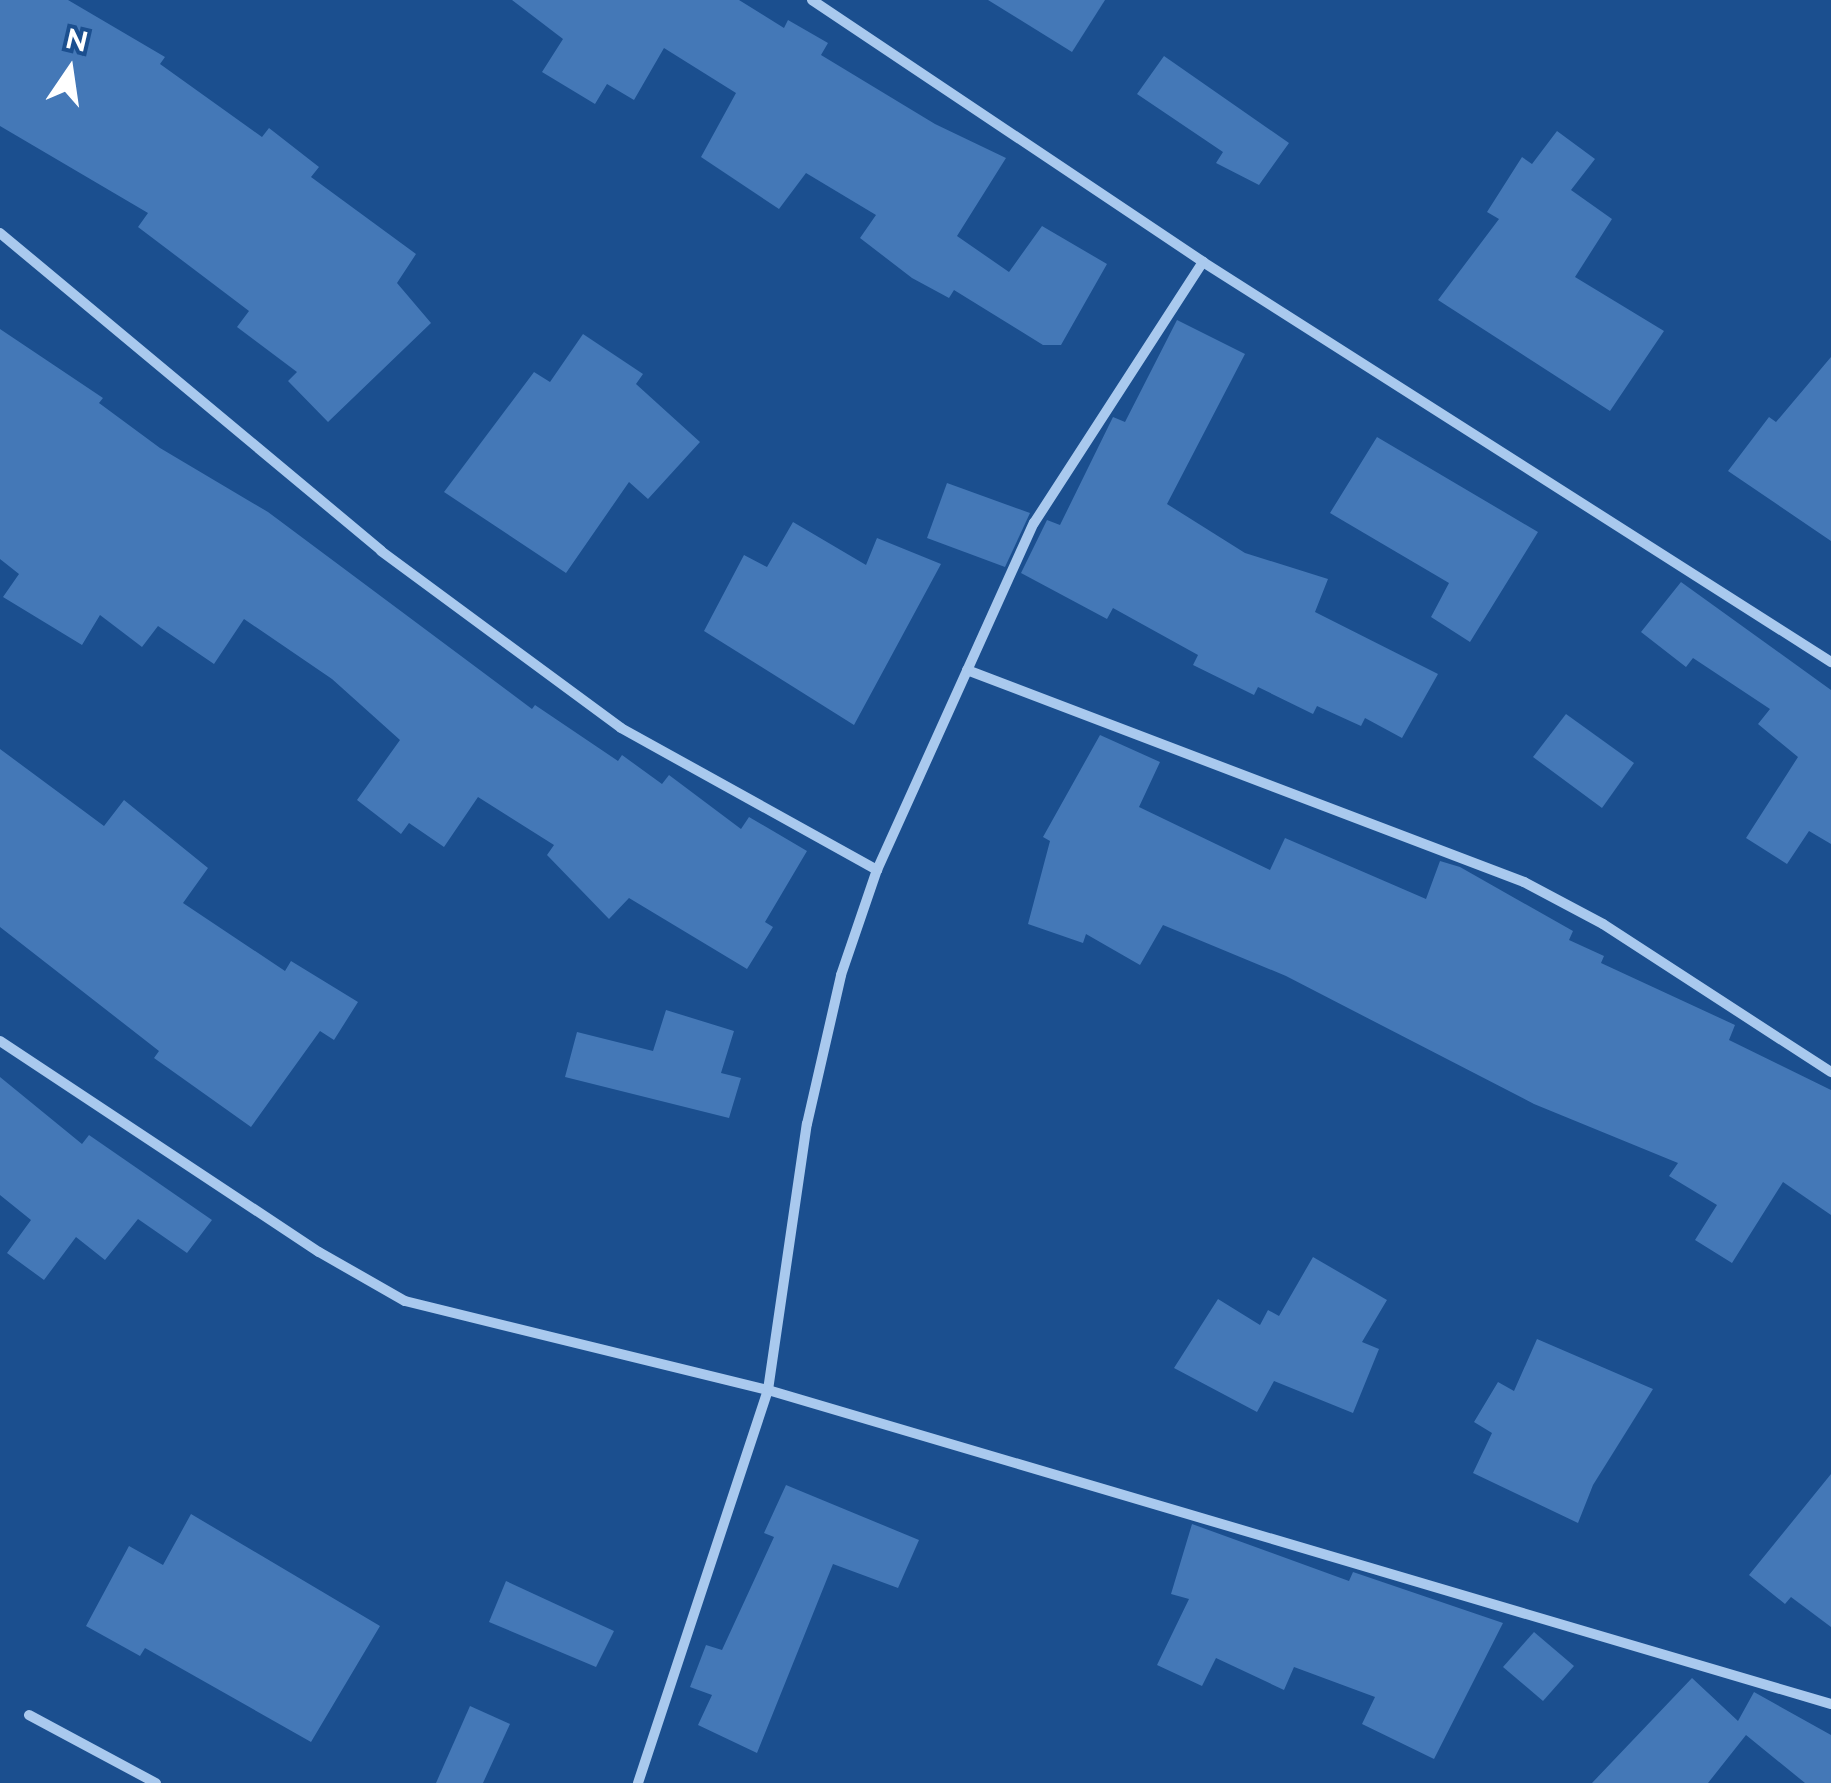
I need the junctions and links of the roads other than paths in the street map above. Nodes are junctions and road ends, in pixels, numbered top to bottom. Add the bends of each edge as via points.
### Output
1 (812, 0) edge
2 (0, 233) edge
3 (1203, 262) junction
4 (1831, 662) edge
5 (967, 670) junction
6 (877, 870) junction
7 (0, 1041) edge
8 (1831, 1072) edge
9 (768, 1390) junction
10 (1831, 1704) edge
11 (30, 1715) dead end
12 (156, 1783) edge
13 (638, 1783) edge

1 - 3 street
2 - 6 street via 381,550 621,728
3 - 4 street
3 - 5 street via 1034,523
5 - 6 street
5 - 8 street via 1524,882 1602,924
6 - 9 street via 841,974 807,1124
7 - 9 street via 318,1252 405,1302
9 - 10 street
9 - 13 street
11 - 12 street

